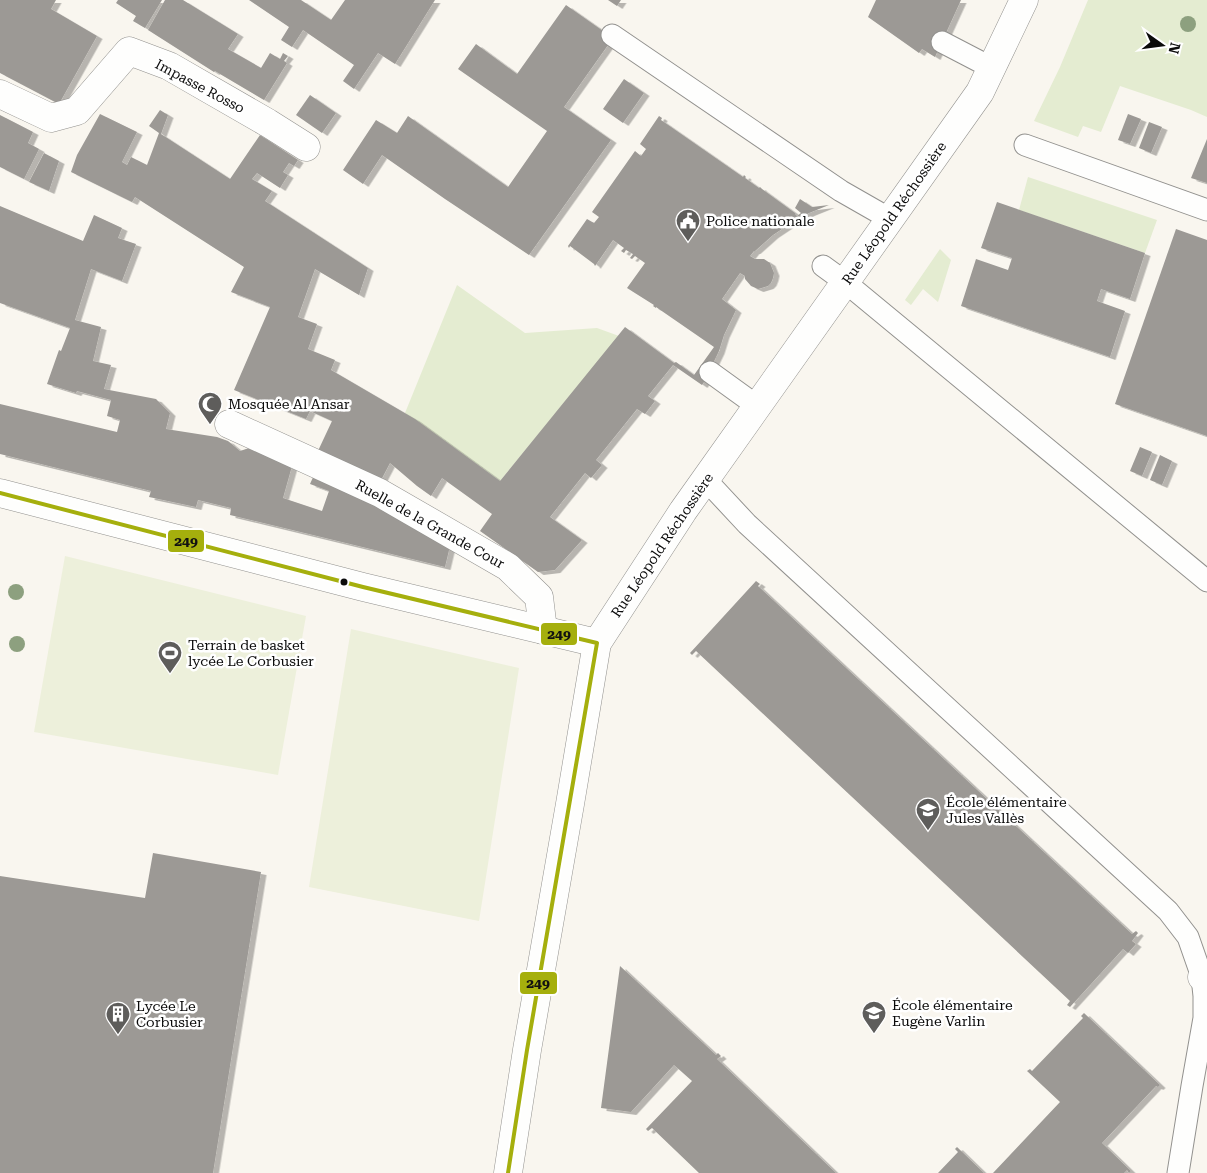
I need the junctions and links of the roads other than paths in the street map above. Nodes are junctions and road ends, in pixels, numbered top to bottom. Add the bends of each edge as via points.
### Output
1 (1024, 0) edge
2 (612, 35) dead end
3 (942, 42) dead end
4 (992, 68) junction
5 (0, 94) edge
6 (1025, 145) dead end
7 (306, 147) dead end
8 (1207, 210) edge
9 (890, 219) junction
10 (823, 266) dead end
11 (845, 282) junction
12 (710, 372) dead end
13 (757, 406) junction
14 (229, 424) dead end
15 (706, 480) junction
16 (0, 493) edge
17 (1207, 581) edge
18 (543, 630) junction
19 (597, 643) junction
20 (1205, 976) edge
21 (508, 1173) edge
22 (1178, 1173) edge

1 - 4 street, Rue Léopold Réchossière
2 - 9 lane via 841,191
3 - 4 lane
4 - 9 street, Rue Léopold Réchossière via 980,92
5 - 7 street, Impasse Rosso via 50,118 77,111 129,51 169,66
6 - 8 lane
9 - 11 street, Rue Léopold Réchossière
10 - 11 lane
11 - 13 street, Rue Léopold Réchossière
11 - 17 lane
12 - 13 lane
13 - 15 street, Rue Léopold Réchossière
14 - 18 street, Ruelle de la Grande Cour via 380,493 508,567 539,597
15 - 19 street, Rue Léopold Réchossière
15 - 20 lane via 746,524 1168,911 1188,937
16 - 18 street
18 - 19 street
19 - 21 street, Rue Léopold Réchossière
20 - 22 lane via 1204,1018

